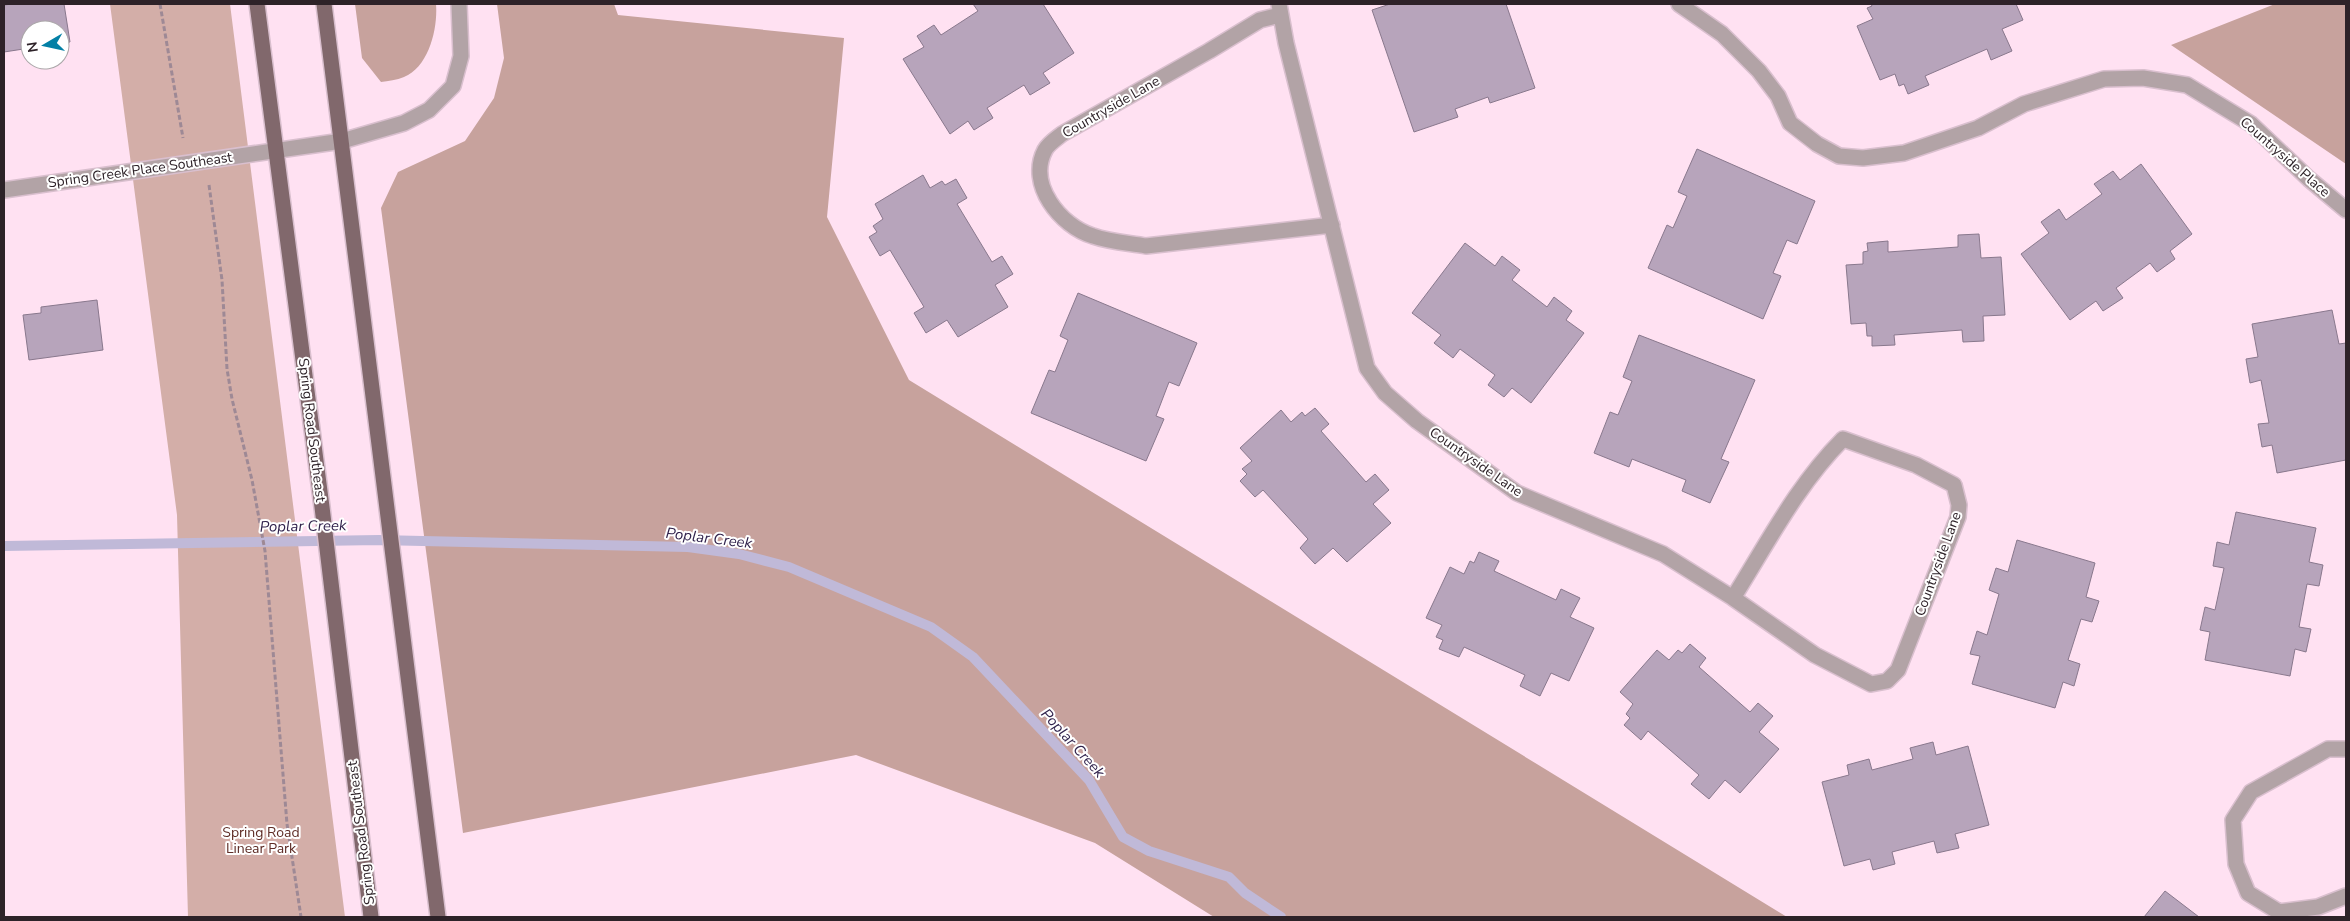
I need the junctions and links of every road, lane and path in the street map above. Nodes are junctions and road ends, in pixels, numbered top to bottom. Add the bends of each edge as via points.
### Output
1 (160, 4) edge
2 (257, 4) edge
3 (324, 4) edge
4 (459, 4) edge
5 (1679, 4) edge
6 (1280, 9) edge
7 (342, 141) junction
8 (276, 150) junction
9 (196, 162) junction
10 (4, 190) edge
11 (2346, 210) edge
12 (1332, 225) junction
13 (1733, 598) junction
14 (2346, 749) edge
15 (2346, 896) edge
16 (301, 917) edge
17 (371, 917) edge
18 (438, 917) edge

1 - 9 path via 181,136
2 - 8 main road, Spring Road Southeast
3 - 7 main road
4 - 7 street via 460,56 453,86 429,110 404,122
5 - 11 street, Countryside Place via 1722,34 1759,71 1778,96 1790,124 1839,156 1863,158 1904,153 1978,128 2024,104 2104,79 2143,78 2187,85 2251,124
6 - 12 street, Countryside Lane
6 - 12 street, Countryside Lane via 1062,134 1046,148 1038,169 1055,212 1092,236 1122,242 1146,246
7 - 8 street
7 - 18 main road
8 - 9 street, Spring Creek Place Southeast
8 - 17 main road, Spring Road Southeast
9 - 10 street, Spring Creek Place Southeast
9 - 16 path via 210,188 222,280 227,369 265,551 287,824
12 - 13 street, Countryside Lane via 1367,368 1385,393 1417,421 1517,493 1663,554
13 - 13 street, Countryside Lane via 1815,654 1852,674 1871,684 1887,681 1898,670 1958,517 1954,485 1916,465 1843,439 1794,500
14 - 15 street via 2328,748 2251,792 2233,820 2236,864 2248,893 2280,912 2318,907

